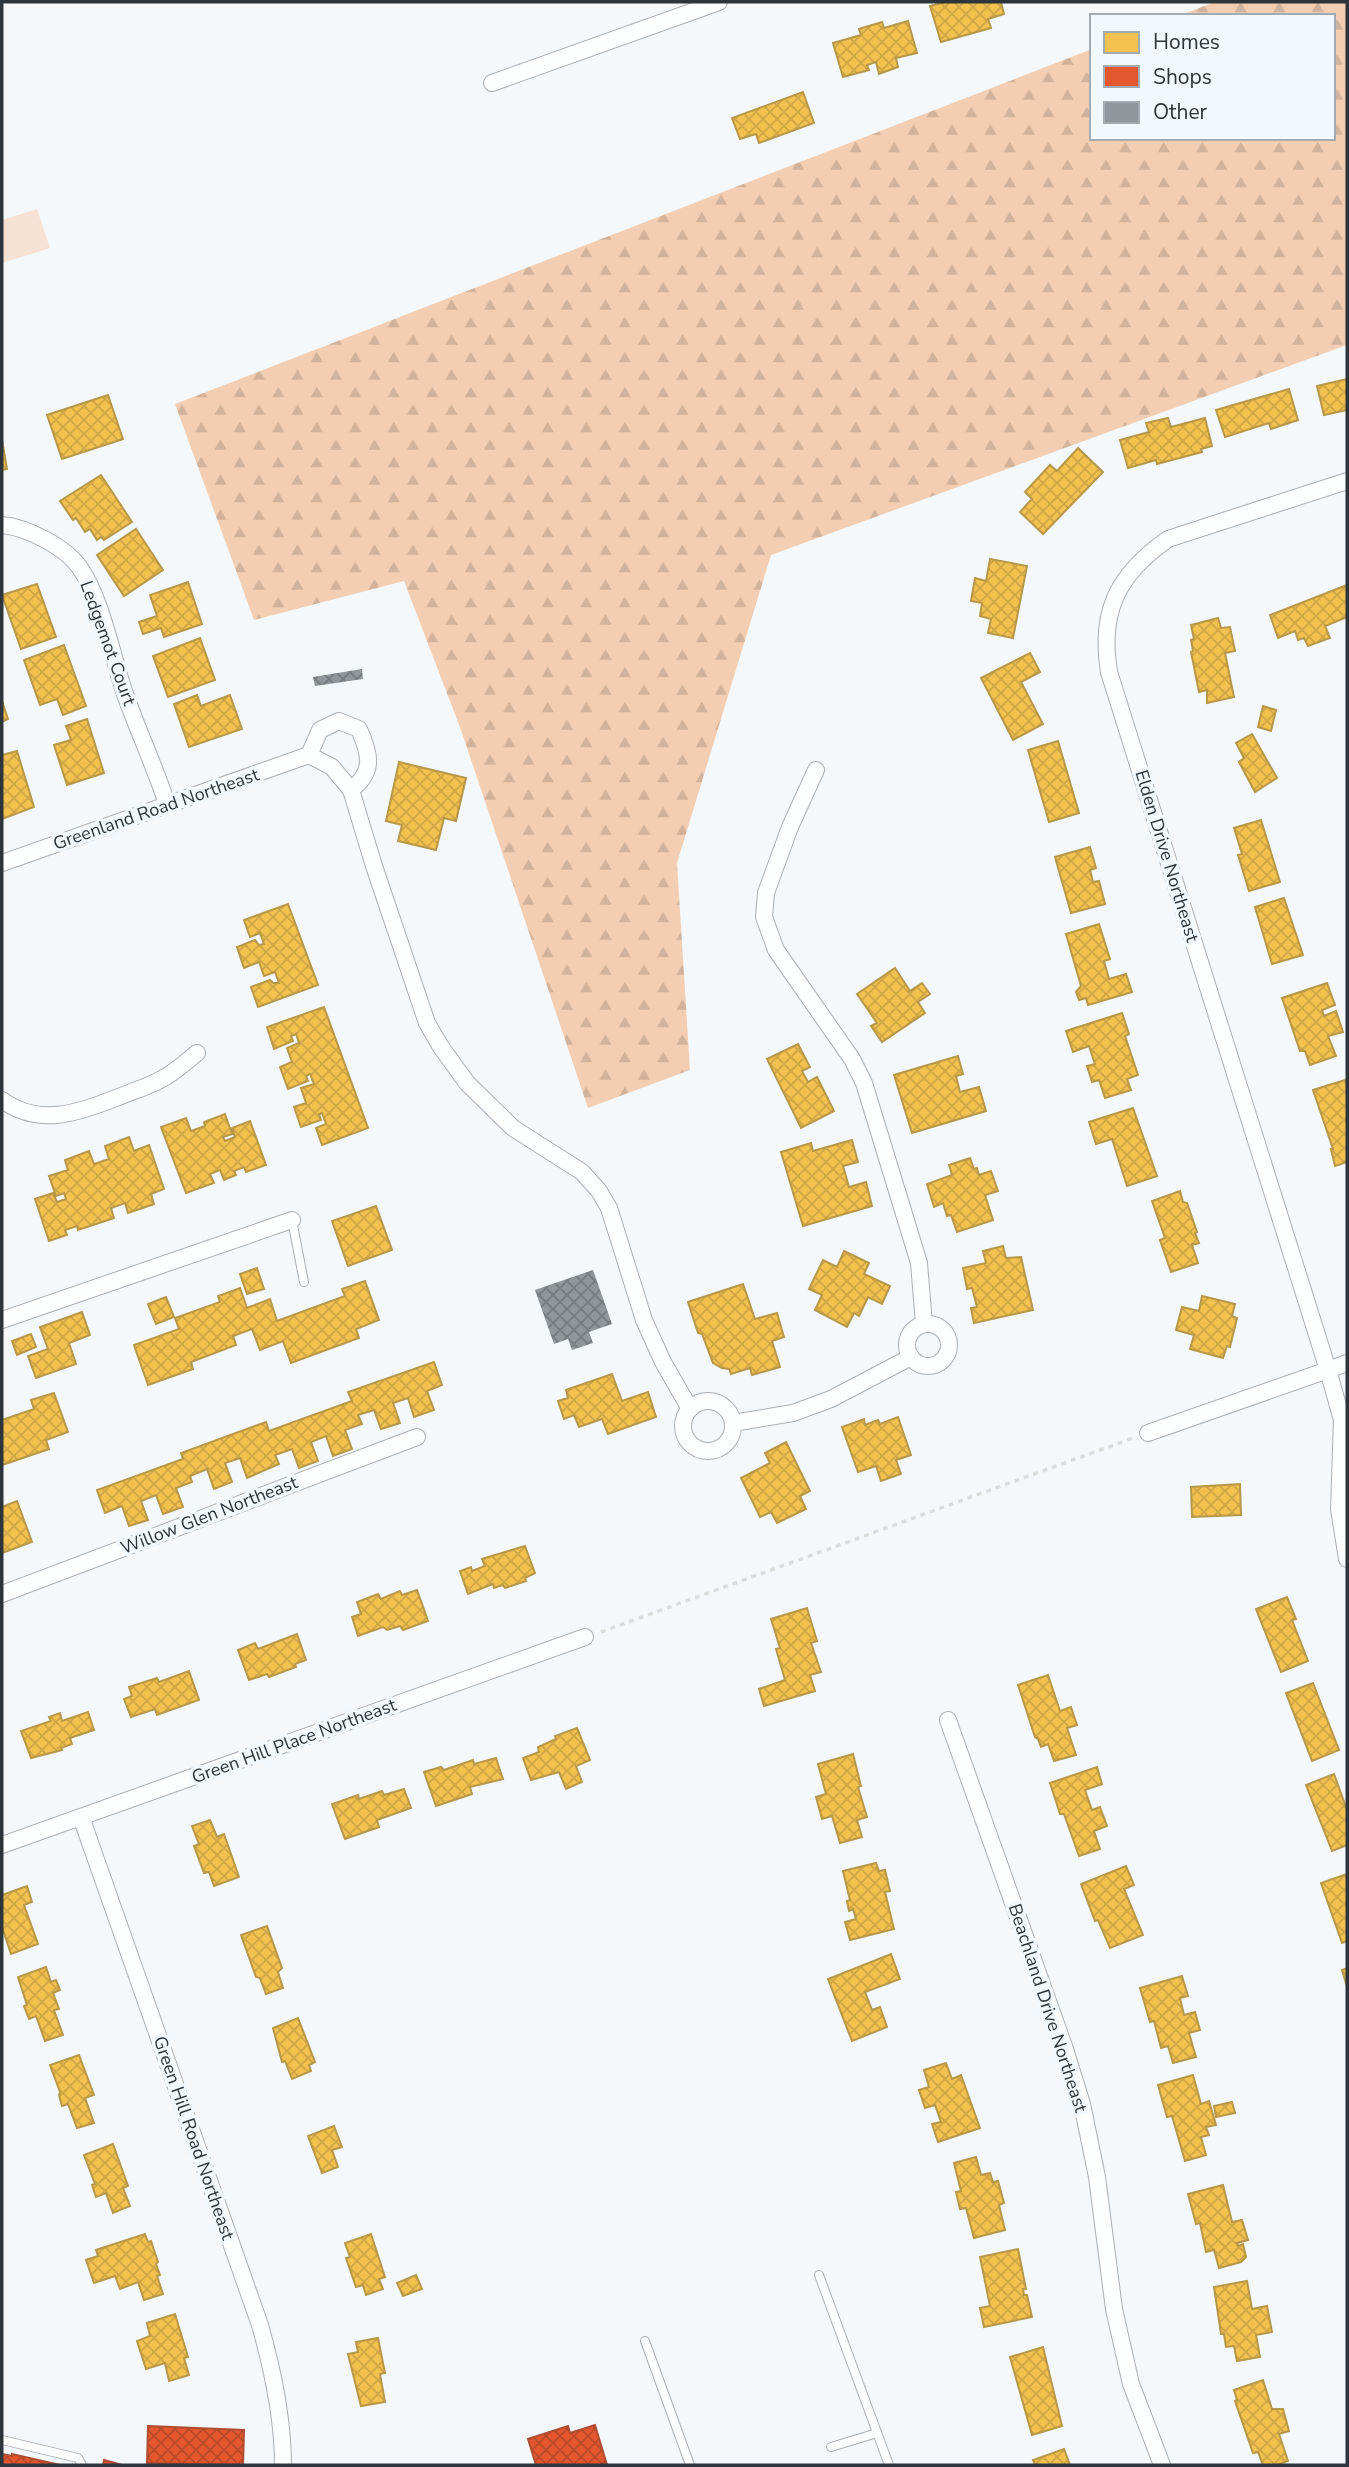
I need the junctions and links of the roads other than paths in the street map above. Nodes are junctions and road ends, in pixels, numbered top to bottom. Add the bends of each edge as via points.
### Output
1 (718, 2) edge
2 (492, 83) dead end
3 (1347, 481) edge
4 (2, 525) edge
5 (309, 755) junction
6 (816, 770) dead end
7 (351, 790) junction
8 (167, 804) junction
9 (2, 863) edge
10 (197, 1054) dead end
11 (2, 1100) edge
12 (292, 1220) joint
13 (304, 1282) dead end
14 (2, 1320) edge
15 (924, 1324) junction
16 (911, 1357) junction
17 (1347, 1363) edge
18 (1328, 1370) junction
19 (690, 1409) junction
20 (733, 1423) junction
21 (1148, 1433) road end
22 (417, 1437) dead end
23 (1347, 1559) edge
24 (2, 1594) edge
25 (585, 1637) road end
26 (948, 1720) dead end
27 (81, 1816) junction
28 (2, 1845) edge
29 (818, 2275) dead end
30 (645, 2341) dead end
31 (877, 2433) junction
32 (2, 2440) edge
33 (831, 2447) dead end
34 (82, 2465) edge
35 (283, 2465) edge
36 (690, 2465) edge
37 (889, 2465) edge
38 (1162, 2465) edge

1 - 2 street
3 - 18 street, Elden Drive Northeast via 1168,539 1143,556 1125,578 1112,604 1106,634 1109,672
4 - 8 street, Ledgemot Court via 37,536 66,553 79,567 93,593
5 - 7 street via 332,767
5 - 7 street via 320,730 338,721 359,729 368,750 368,769
5 - 8 street, Greenland Road Northeast
6 - 15 street via 770,880 764,917 776,950 852,1059 863,1083 919,1263
7 - 19 street via 427,1023 477,1092 513,1128 582,1172 599,1191 609,1208 644,1320
8 - 9 street, Greenland Road Northeast
10 - 11 street via 165,1078 78,1113 43,1116
12 - 13 lane
12 - 14 street
15 - 16 street via 908,1341
15 - 16 street via 946,1333 946,1357 925,1366
16 - 20 street via 831,1399 793,1413
17 - 18 street
18 - 21 street
18 - 23 street, Elden Drive Northeast via 1342,1420 1339,1509
19 - 20 street via 716,1403 724,1407
19 - 20 street via 684,1434 689,1443 705,1452 729,1441
22 - 24 street, Willow Glen Northeast
25 - 27 street, Green Hill Place Northeast
26 - 38 street, Beachland Drive Northeast via 1082,2104 1097,2177 1114,2309 1132,2384
27 - 28 street, Green Hill Place Northeast
27 - 35 street, Green Hill Road Northeast via 260,2325 278,2403
29 - 31 lane
30 - 36 lane
31 - 33 lane
31 - 37 lane
32 - 34 lane via 78,2458

